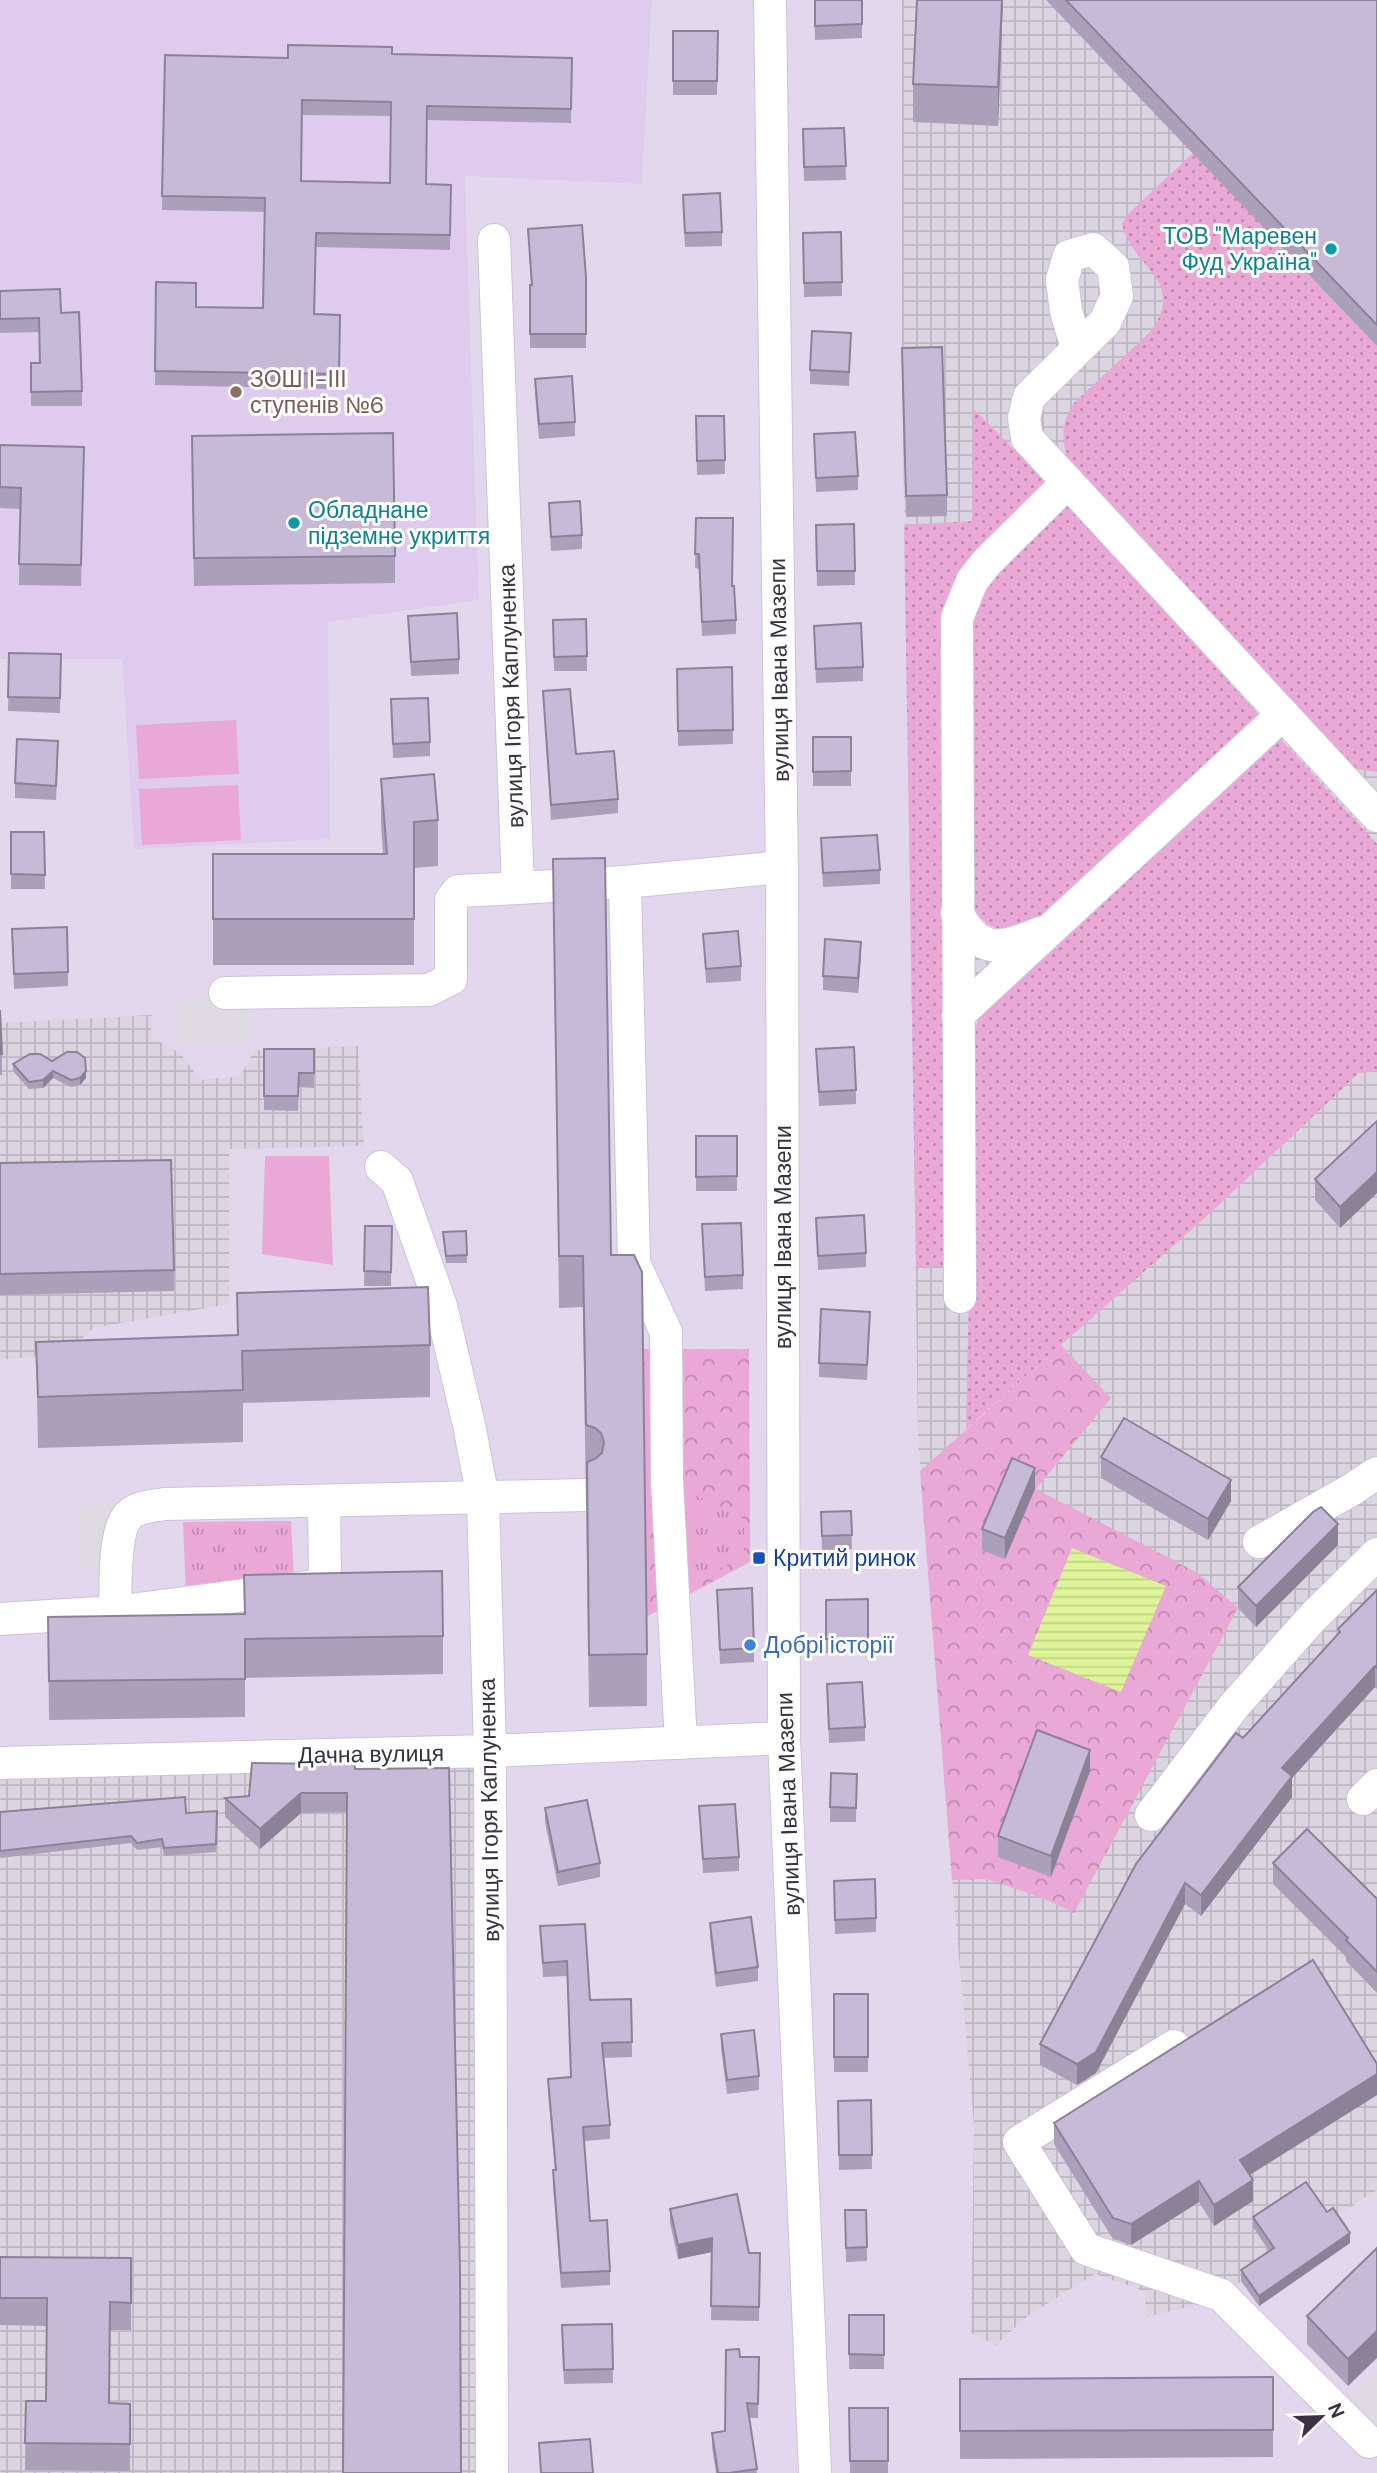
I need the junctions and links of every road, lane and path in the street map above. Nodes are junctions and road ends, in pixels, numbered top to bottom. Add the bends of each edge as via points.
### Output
1 (770, 0) edge
2 (495, 240) dead end
3 (1077, 348) dead end
4 (1068, 482) junction
5 (1283, 715) junction
6 (1377, 816) edge
7 (782, 867) junction
8 (625, 882) junction
9 (518, 888) junction
10 (957, 913) junction
11 (1051, 929) junction
12 (225, 993) dead end
13 (958, 1015) junction
14 (381, 1167) dead end
15 (960, 1297) dead end
16 (1377, 1473) edge
17 (586, 1495) edge
18 (483, 1497) junction
19 (324, 1501) junction
20 (1259, 1542) dead end
21 (1377, 1554) edge
22 (114, 1612) junction
23 (0, 1619) edge
24 (784, 1738) junction
25 (681, 1742) junction
26 (490, 1751) junction
27 (0, 1763) edge
28 (1151, 1815) dead end
29 (1174, 2046) edge
30 (1374, 2443) edge
31 (492, 2473) edge
32 (815, 2473) edge

1 - 7 street, вулиця Івана Мазепи
2 - 9 street, вулиця Ігоря Каплуненка
3 - 4 street via 1062,280 1069,256 1093,249 1113,267 1117,296 1105,322 1029,397 1024,418 1027,438
4 - 5 street
4 - 10 street via 987,562 972,581 957,618
5 - 6 street
5 - 11 street
7 - 8 street
7 - 24 street, вулиця Івана Мазепи
8 - 9 street
8 - 25 street via 634,1264 666,1332 656,1494
9 - 12 street via 458,891 451,900 451,979 429,990
10 - 11 street via 967,932 995,946
10 - 13 street
11 - 13 street
13 - 15 street
14 - 18 street, вулиця Ігоря Каплуненка via 397,1181 441,1306
16 - 20 street
17 - 18 street
18 - 19 street
18 - 26 street, вулиця Ігоря Каплуненка
19 - 22 street via 325,1577 315,1586
19 - 22 street via 165,1504 135,1511 119,1534
21 - 28 street via 1234,1706
22 - 23 street
24 - 25 street, Дачна вулиця
24 - 32 street, вулиця Івана Мазепи
25 - 26 street, Дачна вулиця
26 - 27 street, Дачна вулиця
26 - 31 street, вулиця Ігоря Каплуненка
29 - 30 street via 1019,2142 1086,2249 1221,2295

